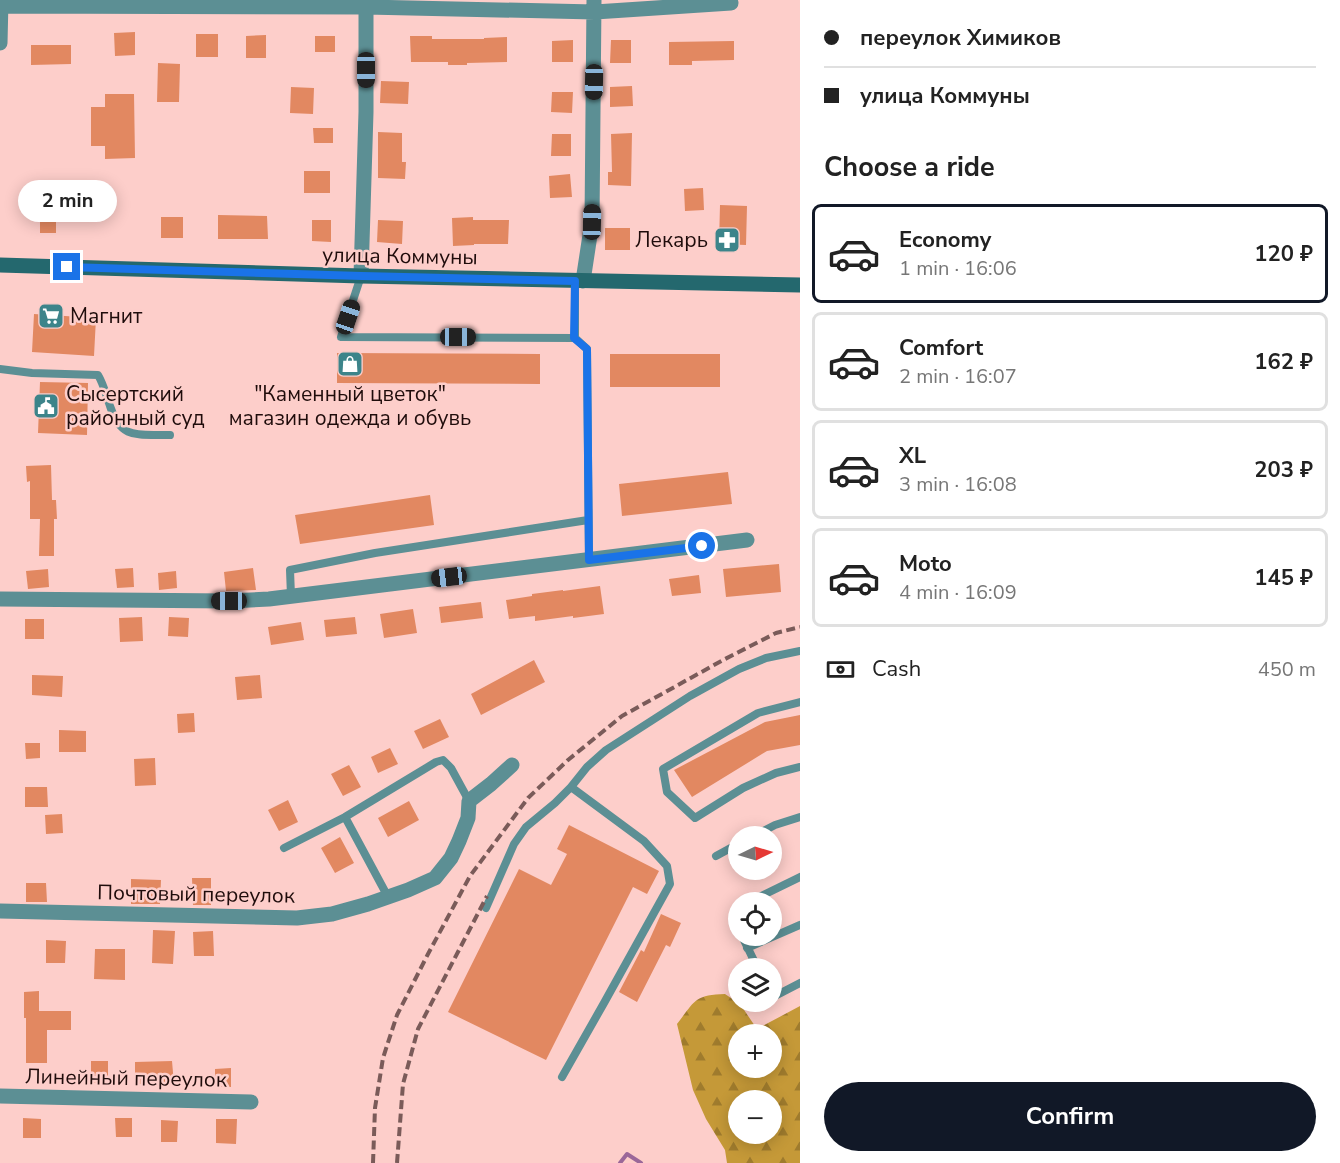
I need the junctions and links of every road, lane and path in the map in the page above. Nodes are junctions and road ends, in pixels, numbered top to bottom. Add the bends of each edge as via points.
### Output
1 (1, 3) edge
2 (730, 3) dead end
3 (366, 4) edge
4 (595, 6) edge
5 (0, 43) edge
6 (0, 265) edge
7 (362, 276) junction
8 (579, 281) junction
9 (800, 285) edge
10 (574, 338) junction
11 (0, 369) edge
12 (170, 435) dead end
13 (588, 520) junction
14 (747, 540) dead end
15 (589, 560) junction
16 (291, 596) junction
17 (0, 599) edge
18 (800, 651) edge
19 (800, 702) edge
20 (512, 765) dead end
21 (800, 767) edge
22 (571, 788) junction
23 (470, 801) junction
24 (345, 817) junction
25 (800, 817) edge
26 (773, 826) edge
27 (284, 848) dead end
28 (728, 849) edge
29 (716, 856) dead end
30 (800, 877) edge
31 (769, 892) edge
32 (388, 897) junction
33 (486, 908) dead end
34 (0, 911) edge
35 (800, 925) edge
36 (747, 948) joint
37 (752, 958) edge
38 (800, 983) edge
39 (782, 992) edge
40 (562, 1077) dead end
41 (0, 1096) edge
42 (251, 1102) dead end

1 - 3 street
1 - 5 street
2 - 4 street
3 - 4 street
3 - 7 street
4 - 8 street via 592,222
6 - 7 street, улица Коммуны
7 - 8 street, улица Коммуны
7 - 10 lane via 341,337
8 - 9 street, улица Коммуны
8 - 10 lane
10 - 13 lane via 587,349
11 - 12 lane via 98,375 117,423 125,431
13 - 15 lane
13 - 16 lane via 290,570
14 - 15 street
15 - 16 street
16 - 17 street via 229,601
18 - 22 lane via 739,669 690,696 606,750
19 - 21 lane via 758,713 663,769 667,792 695,818 743,788
20 - 23 street
22 - 33 lane via 526,827 514,844
22 - 40 lane via 644,841 667,866 669,884
23 - 24 lane via 443,760
23 - 32 street, Почтовый переулок via 459,841 435,878
24 - 27 lane
24 - 32 lane
25 - 26 lane
28 - 29 lane
30 - 31 lane
32 - 34 street, Почтовый переулок via 332,914 297,918
35 - 36 lane
36 - 37 lane
38 - 39 lane
41 - 42 street, Линейный переулок

